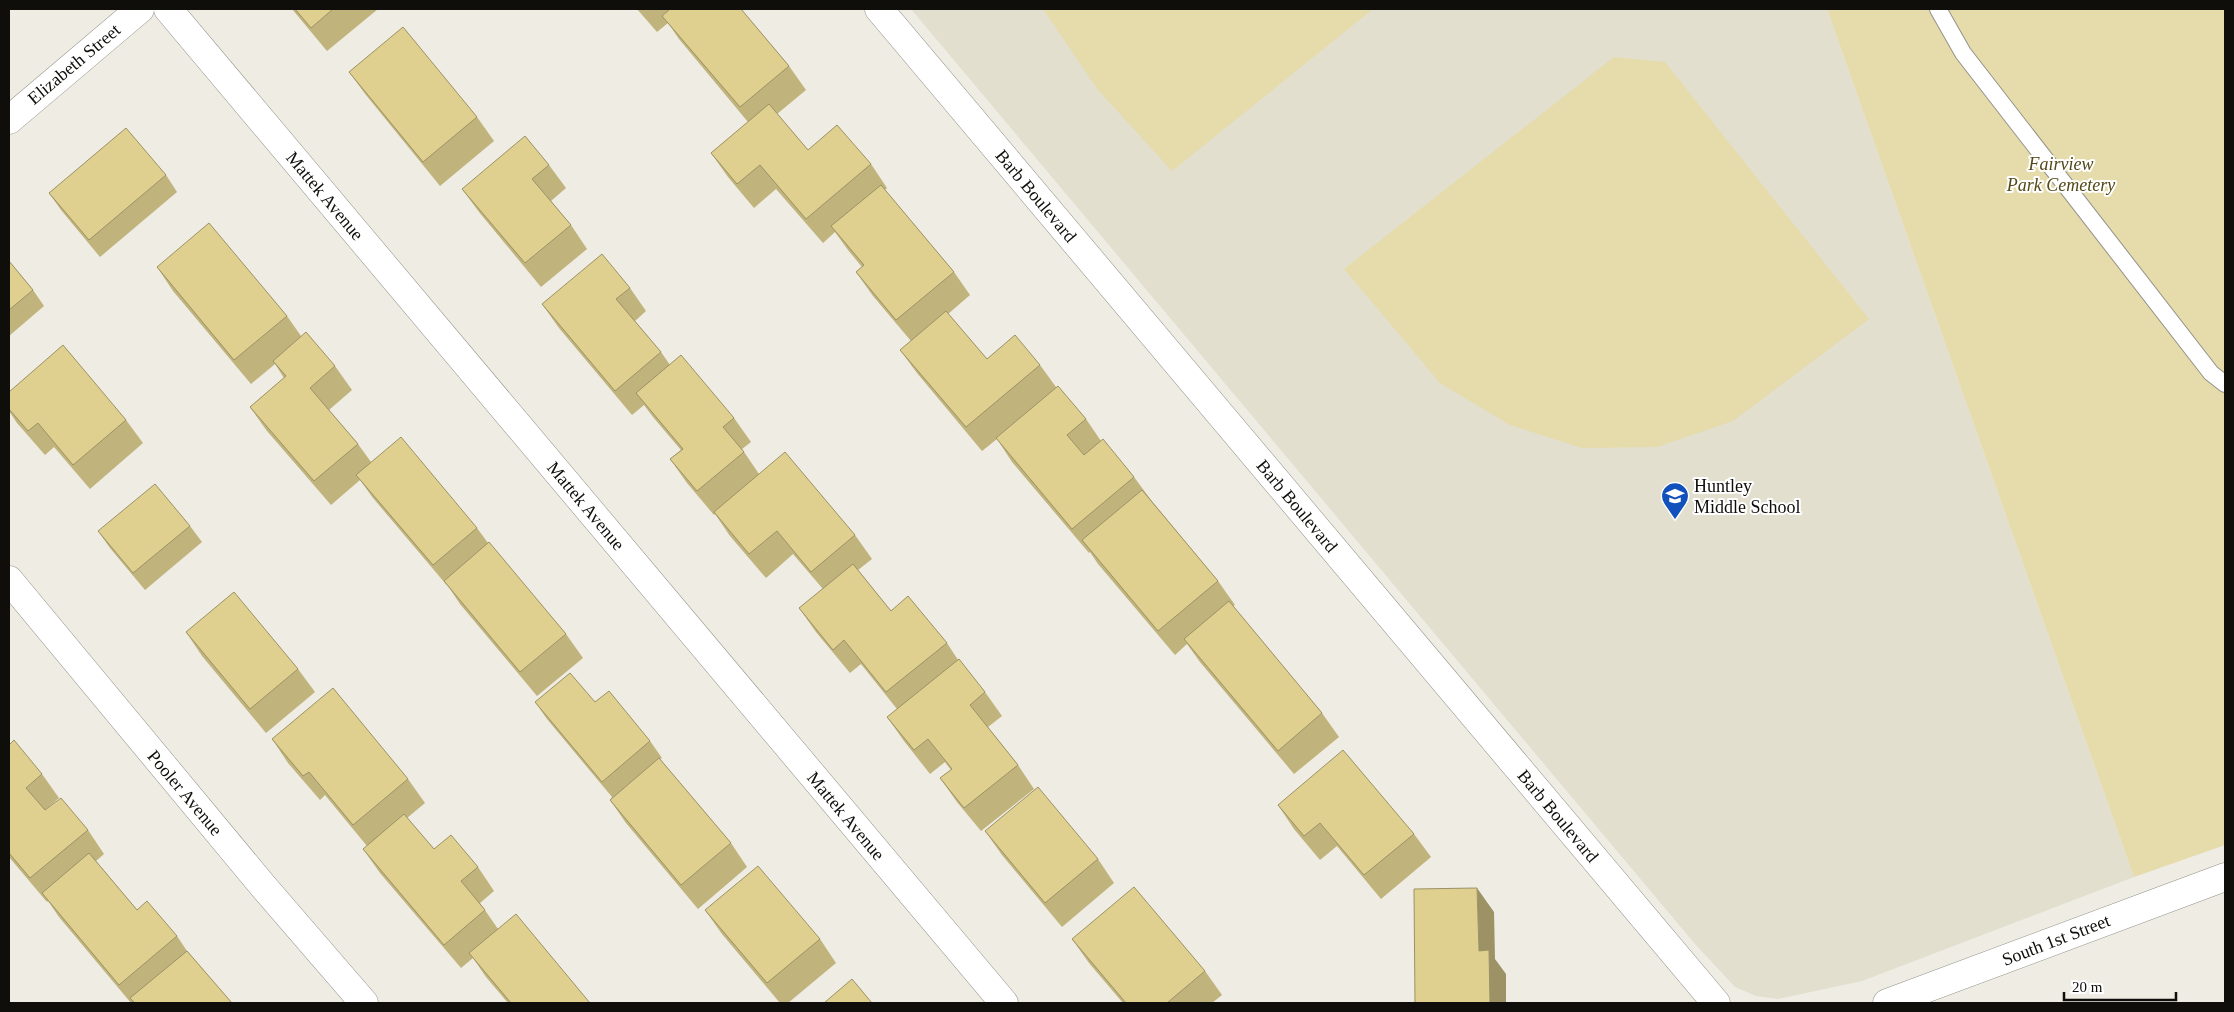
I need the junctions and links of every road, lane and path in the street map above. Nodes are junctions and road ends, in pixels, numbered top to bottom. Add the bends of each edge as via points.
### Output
1 (140, 9) edge
2 (168, 9) edge
3 (879, 9) edge
4 (1938, 9) edge
5 (9, 120) edge
6 (2225, 384) edge
7 (9, 580) edge
8 (2225, 877) edge
9 (364, 1003) edge
10 (1004, 1003) edge
11 (1716, 1003) edge
12 (1887, 1003) edge

1 - 5 street, Elizabeth Street
2 - 10 street, Mattek Avenue
3 - 11 street, Barb Boulevard
4 - 6 lane via 1963,53 2211,373
7 - 9 street, Pooler Avenue
8 - 12 street, South 1st Street

